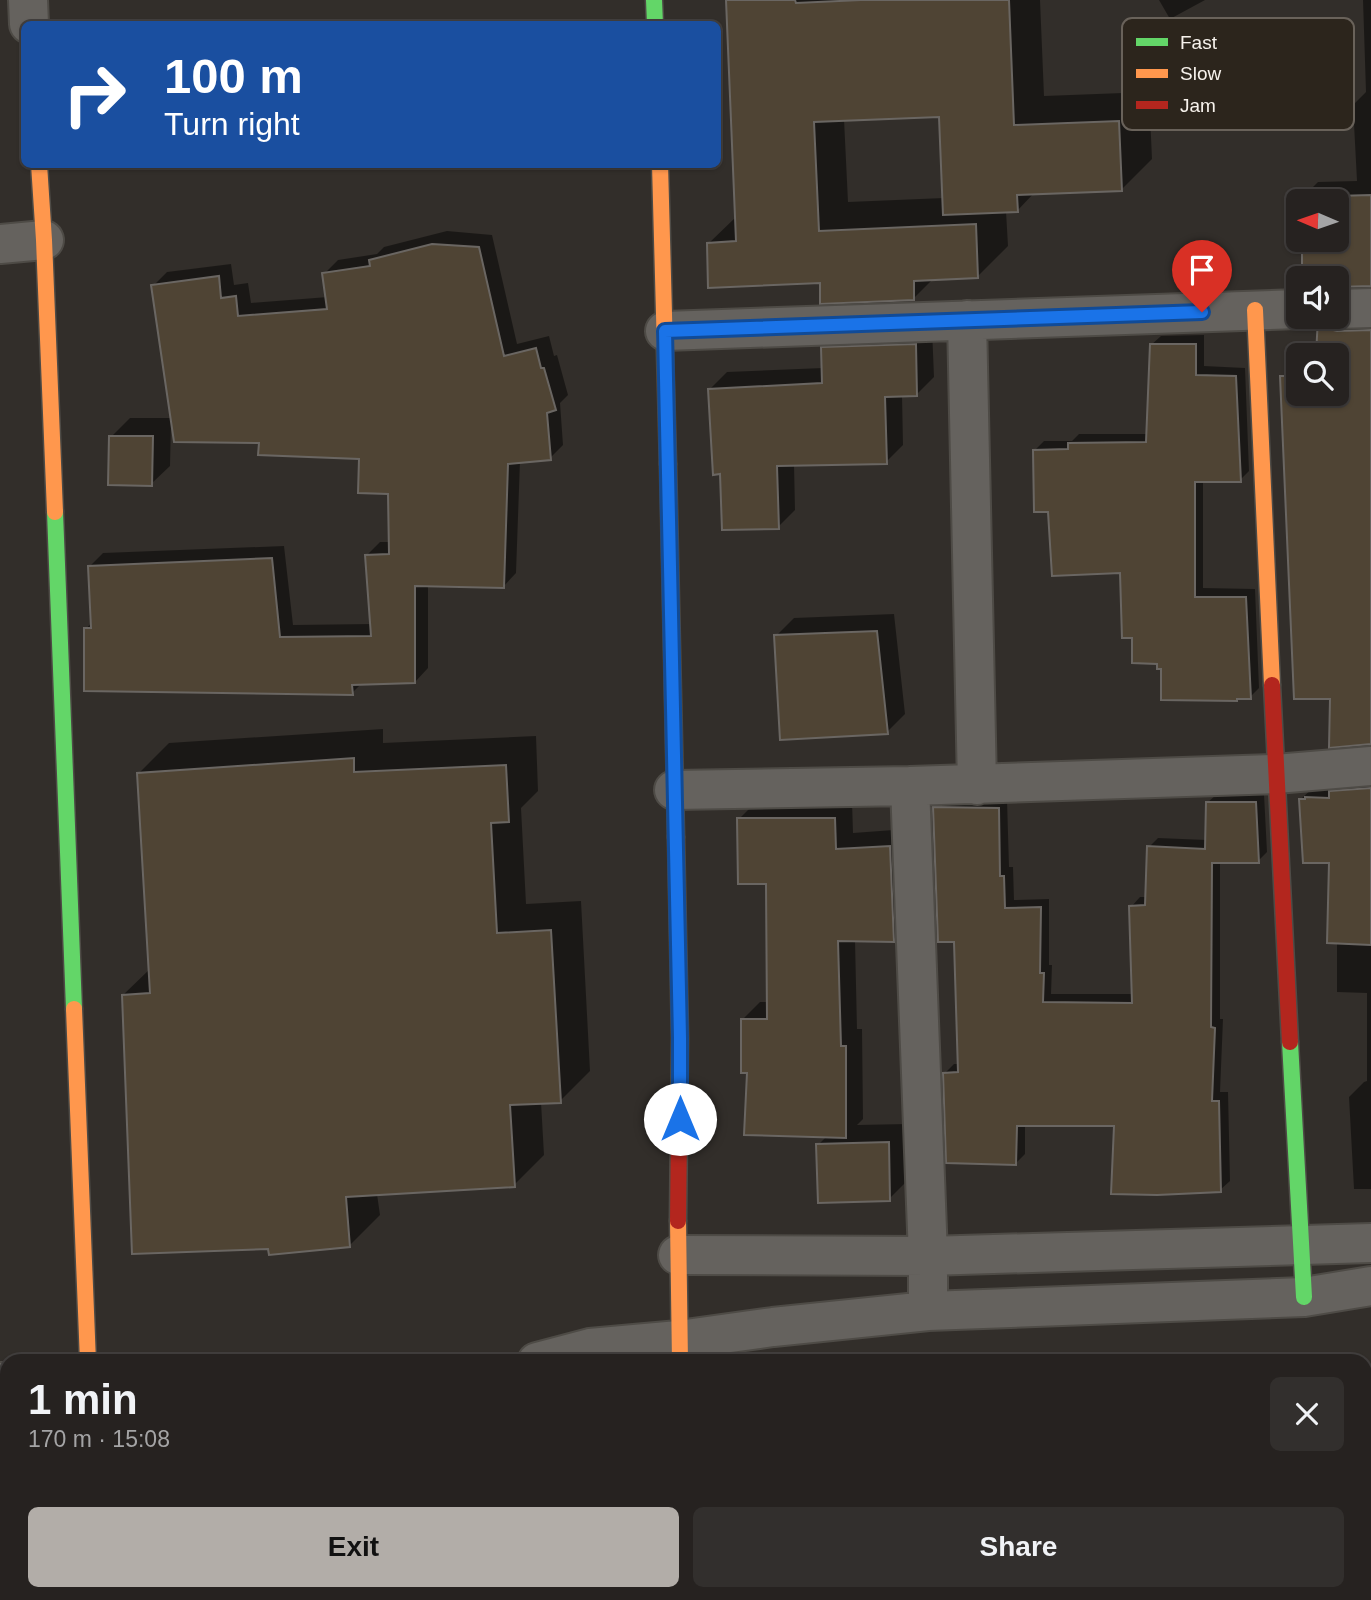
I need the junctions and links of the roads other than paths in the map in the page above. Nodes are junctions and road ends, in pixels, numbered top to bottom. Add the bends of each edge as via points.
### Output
1 (28, 0) edge
2 (654, 0) edge
3 (29, 21) edge
4 (655, 21) edge
5 (39, 168) edge
6 (660, 168) edge
7 (44, 240) junction
8 (0, 244) edge
9 (1371, 308) edge
10 (1286, 309) edge
11 (1349, 309) edge
12 (1255, 310) junction
13 (967, 320) junction
14 (665, 331) junction
15 (1371, 766) edge
16 (1276, 774) junction
17 (977, 785) junction
18 (910, 786) junction
19 (674, 790) junction
20 (1371, 1243) edge
21 (1303, 1245) junction
22 (678, 1255) junction
23 (928, 1255) junction
24 (1371, 1286) edge
25 (1304, 1297) junction
26 (928, 1311) junction
27 (680, 1351) edge
28 (88, 1354) edge
29 (567, 1354) edge

1 - 3 street
2 - 4 street
5 - 7 street
6 - 14 street
7 - 8 street
7 - 28 street
9 - 11 street
10 - 12 street
12 - 13 street
12 - 16 street
13 - 14 street
13 - 17 street
14 - 19 street
15 - 16 street
16 - 17 street
16 - 21 street
17 - 18 street
18 - 19 street
18 - 23 street
19 - 22 street via 680,1038
20 - 21 street
21 - 23 street
21 - 25 street
22 - 23 street
22 - 27 street
23 - 26 street
24 - 25 street
25 - 26 street
26 - 27 street via 773,1327
27 - 29 street via 590,1348

